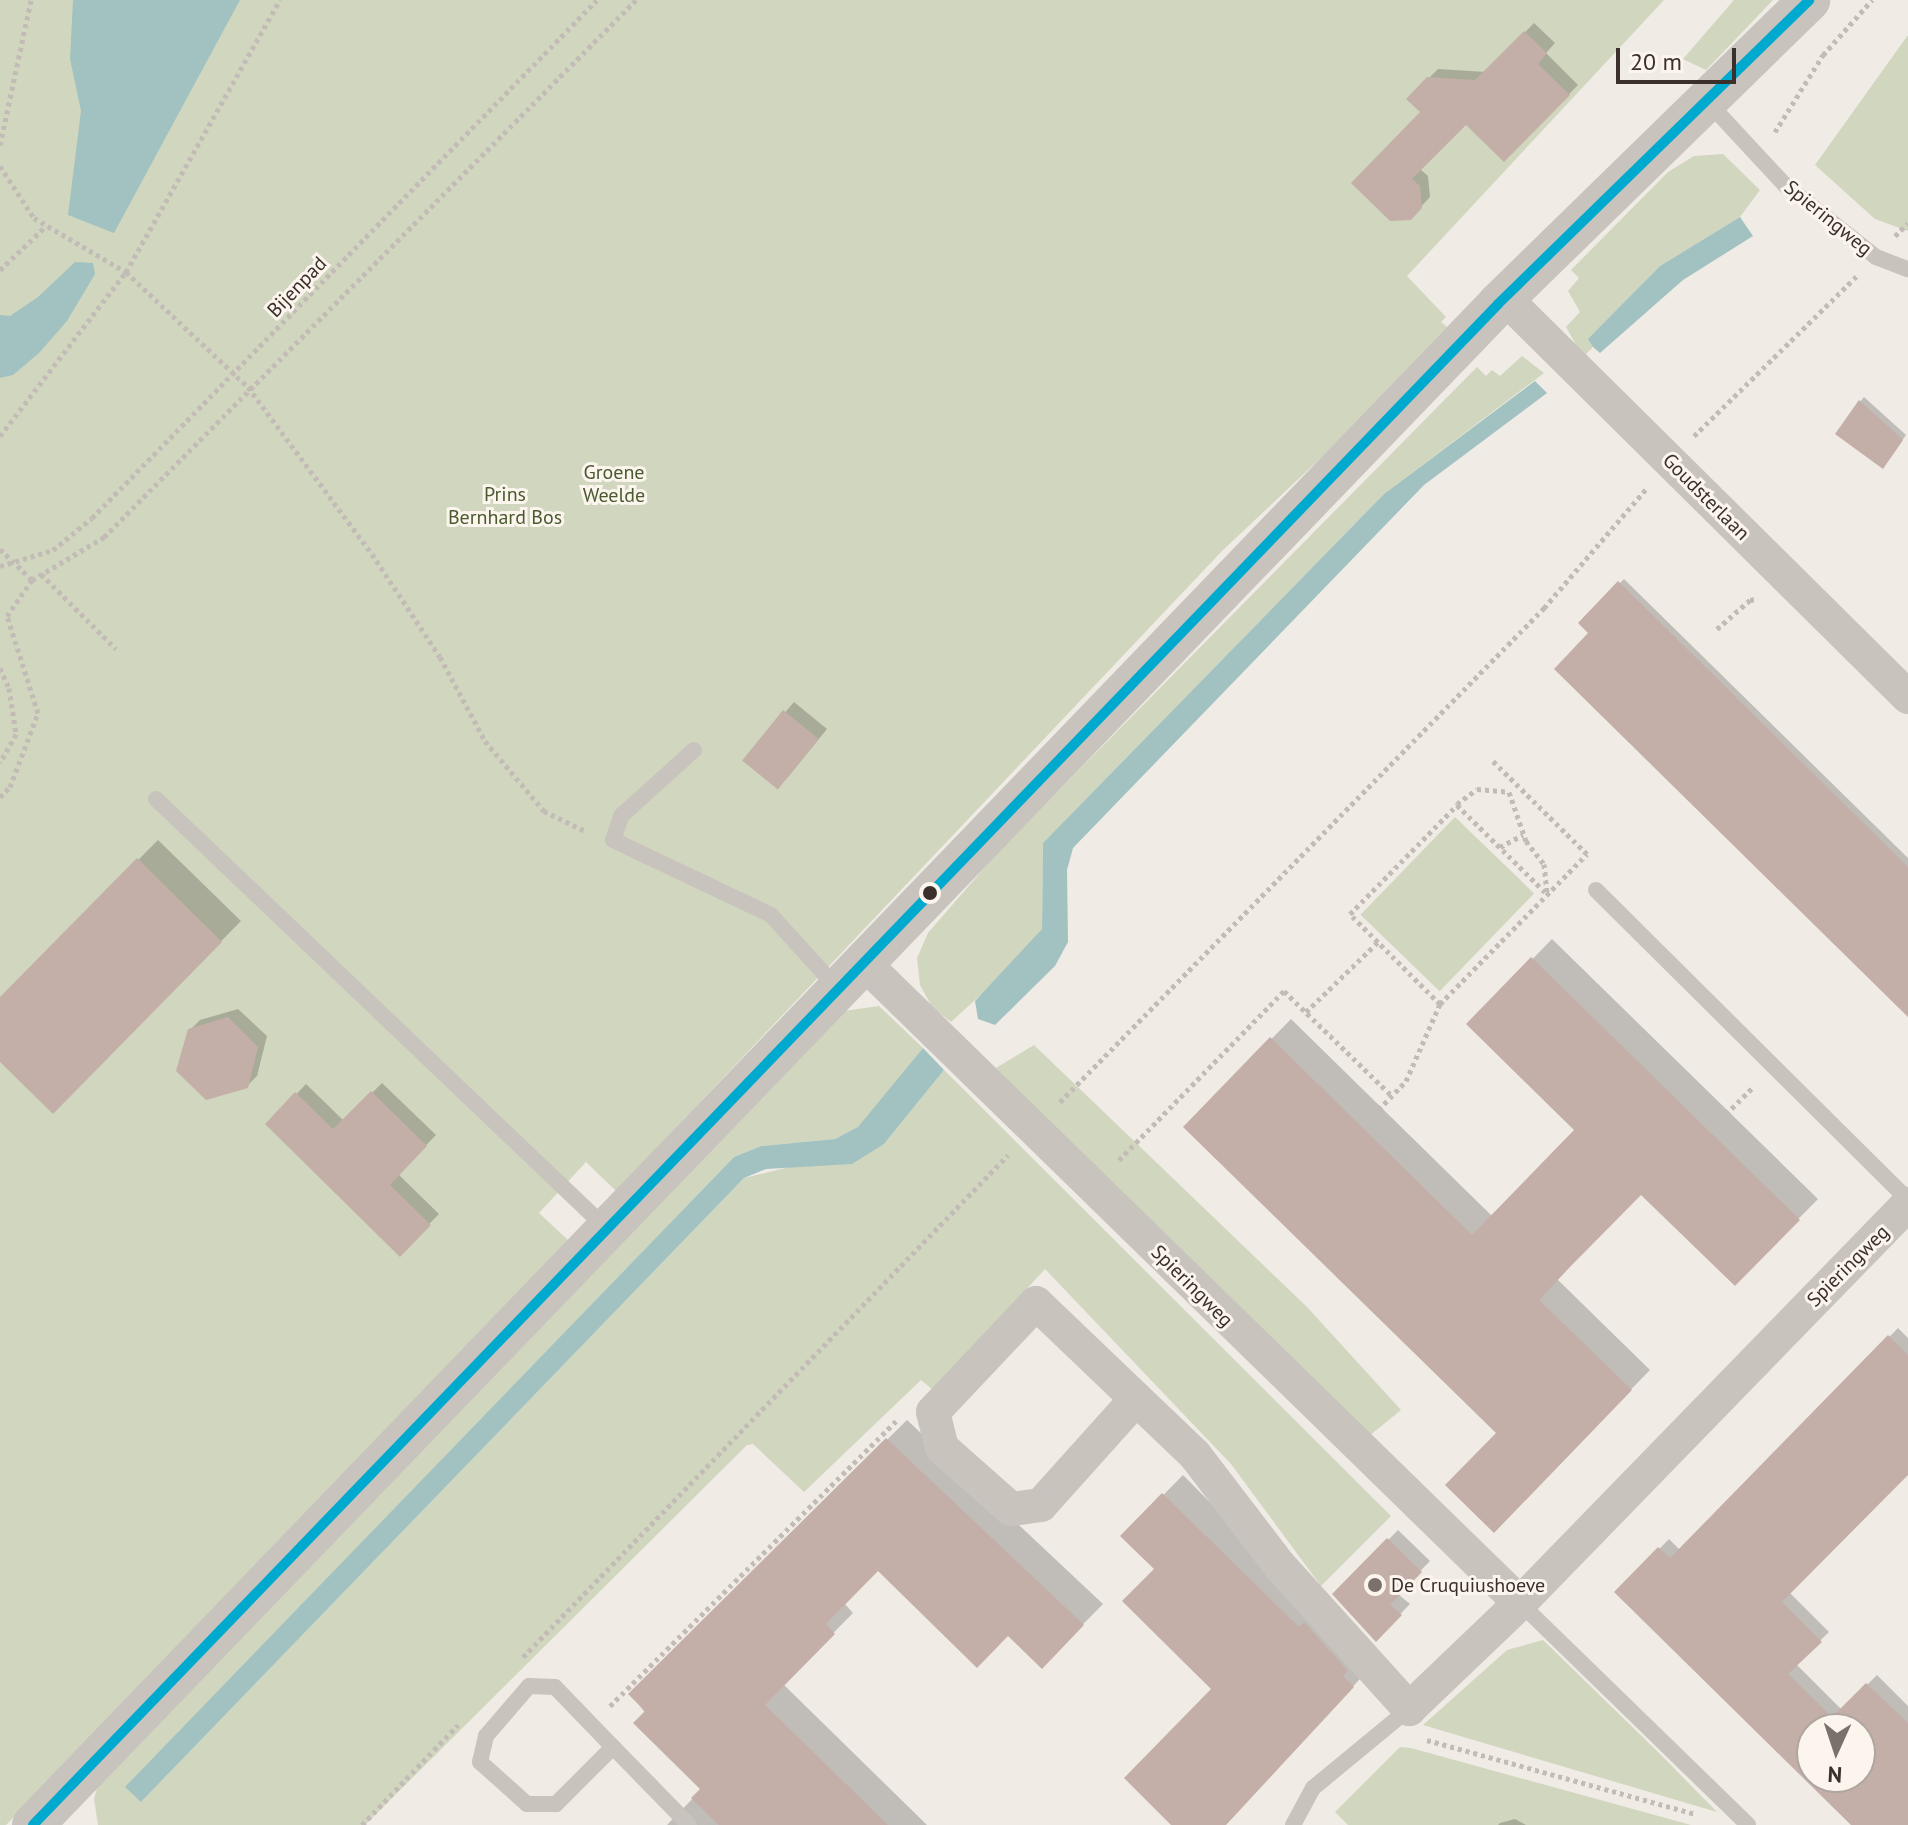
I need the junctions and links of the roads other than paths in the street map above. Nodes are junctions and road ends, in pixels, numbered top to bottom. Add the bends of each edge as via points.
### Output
1 (1809, 0) edge
2 (1706, 100) junction
3 (1908, 269) edge
4 (1505, 298) junction
5 (1908, 697) edge
6 (694, 750) dead end
7 (156, 799) dead end
8 (1596, 890) dead end
9 (853, 978) junction
10 (1908, 1202) edge
11 (608, 1230) junction
12 (1136, 1399) junction
13 (1520, 1603) junction
14 (1399, 1719) junction
15 (613, 1747) junction
16 (49, 1820) edge
17 (689, 1825) edge
18 (1293, 1825) edge
19 (1748, 1825) edge

1 - 2 street
2 - 3 lane, Spieringweg via 1785,185 1876,257
2 - 4 street
4 - 5 street, Goudsterlaan
4 - 9 street
6 - 9 lane via 621,816 613,840 771,915
7 - 11 lane
8 - 10 lane
9 - 11 street
9 - 13 street, Spieringweg via 1034,1128
10 - 13 street, Spieringweg
11 - 16 street
12 - 12 street via 1036,1303 933,1412 942,1448 1011,1509 1041,1505
12 - 14 street via 1195,1455
13 - 14 street
13 - 19 lane, Spieringweg
14 - 18 lane via 1313,1788
15 - 15 lane via 555,1687 529,1686 486,1736 480,1762 527,1804 556,1804
15 - 17 lane

